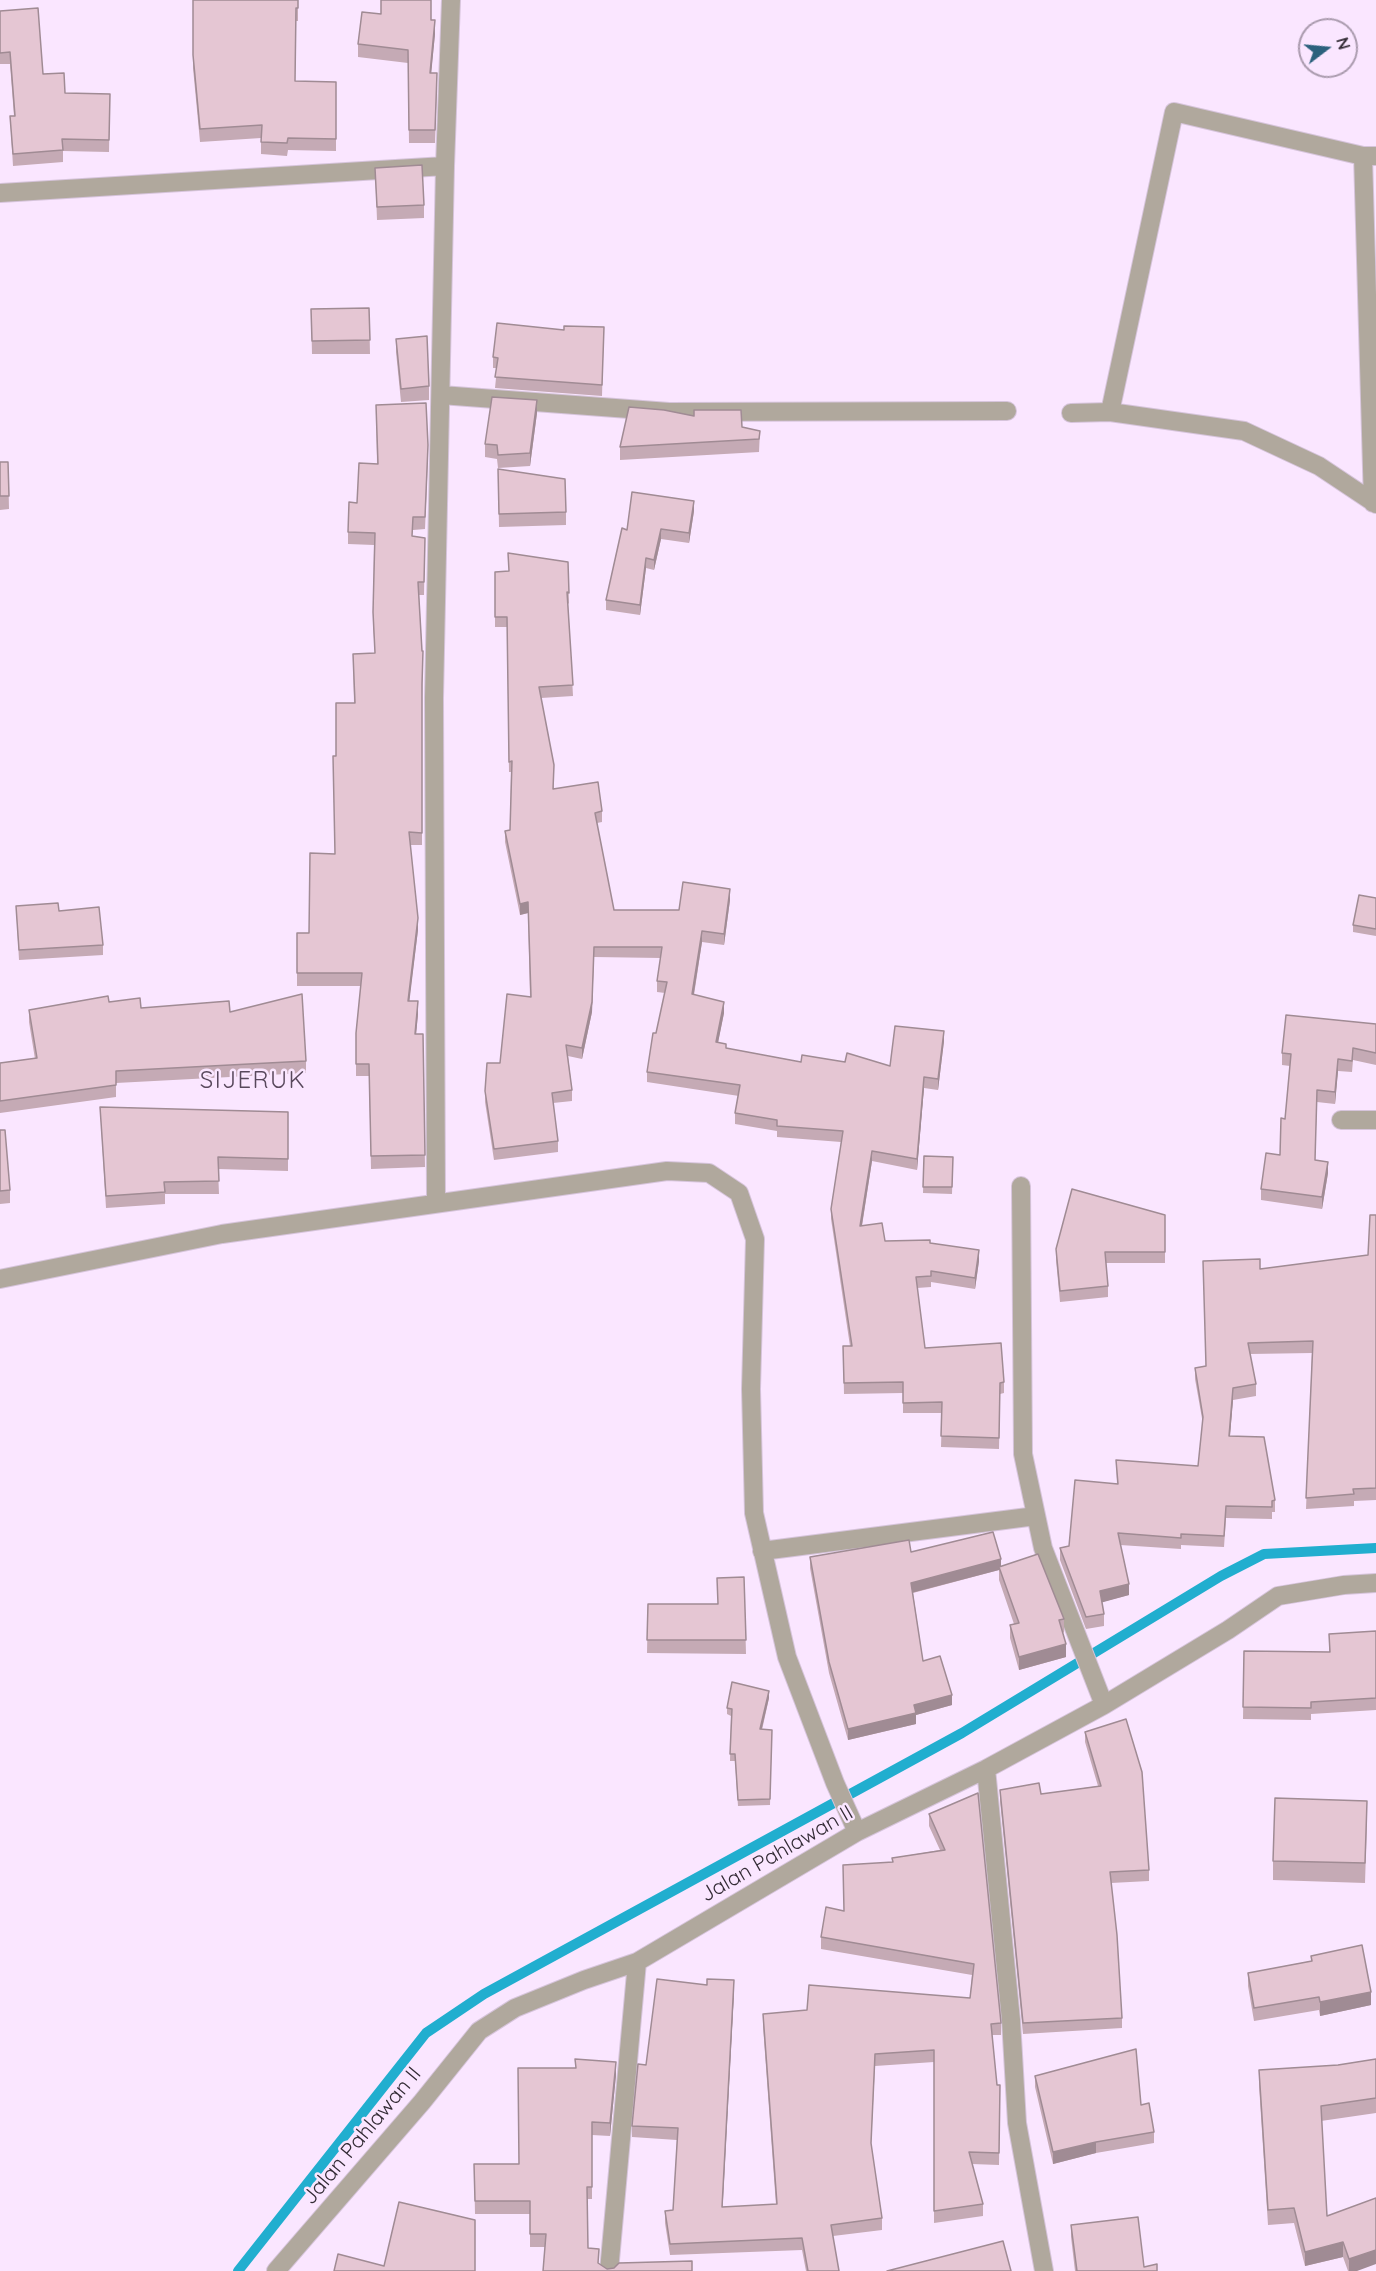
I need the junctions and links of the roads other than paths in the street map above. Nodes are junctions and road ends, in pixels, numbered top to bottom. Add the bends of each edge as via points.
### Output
1 (451, 0) edge
2 (1370, 156) edge
3 (445, 166) junction
4 (0, 192) edge
5 (441, 395) junction
6 (1007, 411) dead end
7 (1110, 412) junction
8 (1071, 413) dead end
9 (1375, 504) edge
10 (1341, 1120) dead end
11 (1376, 1120) edge
12 (1021, 1186) dead end
13 (436, 1203) junction
14 (0, 1279) edge
15 (1036, 1516) junction
16 (762, 1551) junction
17 (1376, 1583) edge
18 (1104, 1705) junction
19 (986, 1769) junction
20 (854, 1827) junction
21 (637, 1962) junction
22 (276, 2271) edge
23 (609, 2271) edge
24 (1044, 2271) edge

1 - 3 street
2 - 7 street via 1174,112
2 - 9 street
3 - 4 street
3 - 5 street
5 - 6 street via 669,412
5 - 13 street via 434,698
7 - 8 street
7 - 9 street via 1244,431 1319,466
10 - 11 street
12 - 15 street via 1023,1454
13 - 14 street via 222,1234
13 - 16 street via 667,1171 709,1173 739,1193 755,1239 754,1513
15 - 16 street
15 - 18 street via 1043,1548
16 - 20 street via 788,1657
17 - 18 street, Jalan Pahlawan II via 1278,1596
18 - 19 street, Jalan Pahlawan II
19 - 20 street, Jalan Pahlawan II
19 - 24 street via 1011,2020 1017,2123
20 - 21 street, Jalan Pahlawan II
21 - 22 street, Jalan Pahlawan II via 515,2008 479,2031
21 - 23 street

